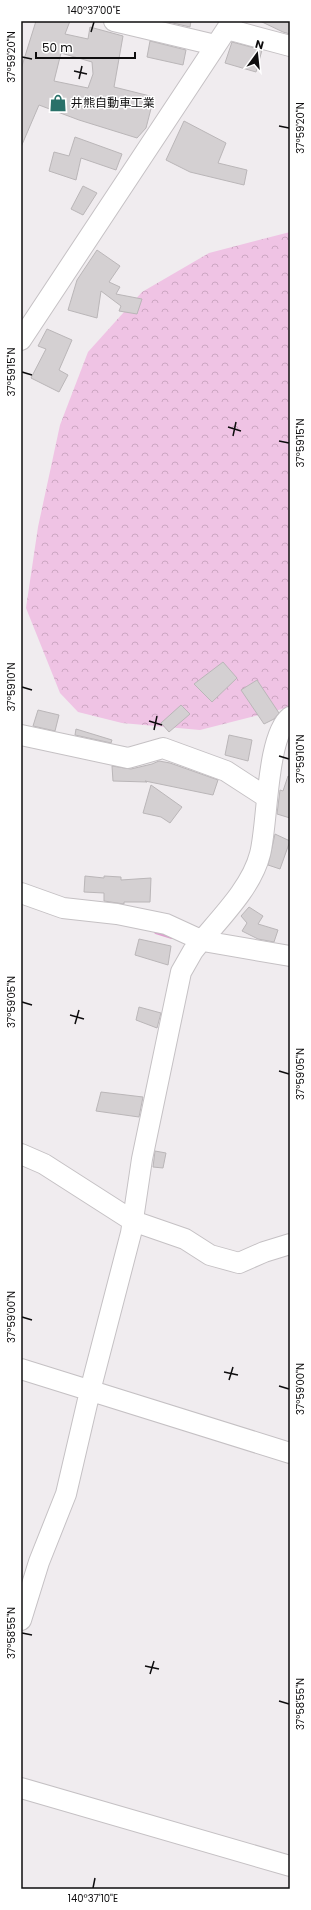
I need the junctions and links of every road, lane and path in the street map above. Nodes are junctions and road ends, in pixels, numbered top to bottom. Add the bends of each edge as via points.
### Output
1 (114, 21) edge
2 (230, 25) edge
3 (215, 45) junction
4 (290, 46) edge
5 (21, 340) edge
6 (290, 717) edge
7 (21, 735) edge
8 (266, 797) junction
9 (21, 893) edge
10 (203, 941) junction
11 (290, 956) edge
12 (21, 1154) edge
13 (133, 1221) junction
14 (290, 1244) edge
15 (21, 1369) edge
16 (90, 1391) junction
17 (290, 1453) edge
18 (21, 1620) edge
19 (21, 1788) edge
20 (290, 1866) edge

1 - 3 street
2 - 3 street
2 - 4 street
3 - 5 street
6 - 8 street via 278,737
7 - 8 street via 128,758 163,748 226,771
8 - 10 street via 260,854 251,876
9 - 10 street via 63,908 117,914 166,924
10 - 11 street
10 - 13 street via 181,972 142,1159
12 - 13 street via 44,1164
13 - 14 street via 185,1239 210,1255 239,1263
13 - 16 street
15 - 16 street
16 - 17 street
16 - 18 street via 66,1494 39,1562
19 - 20 street

